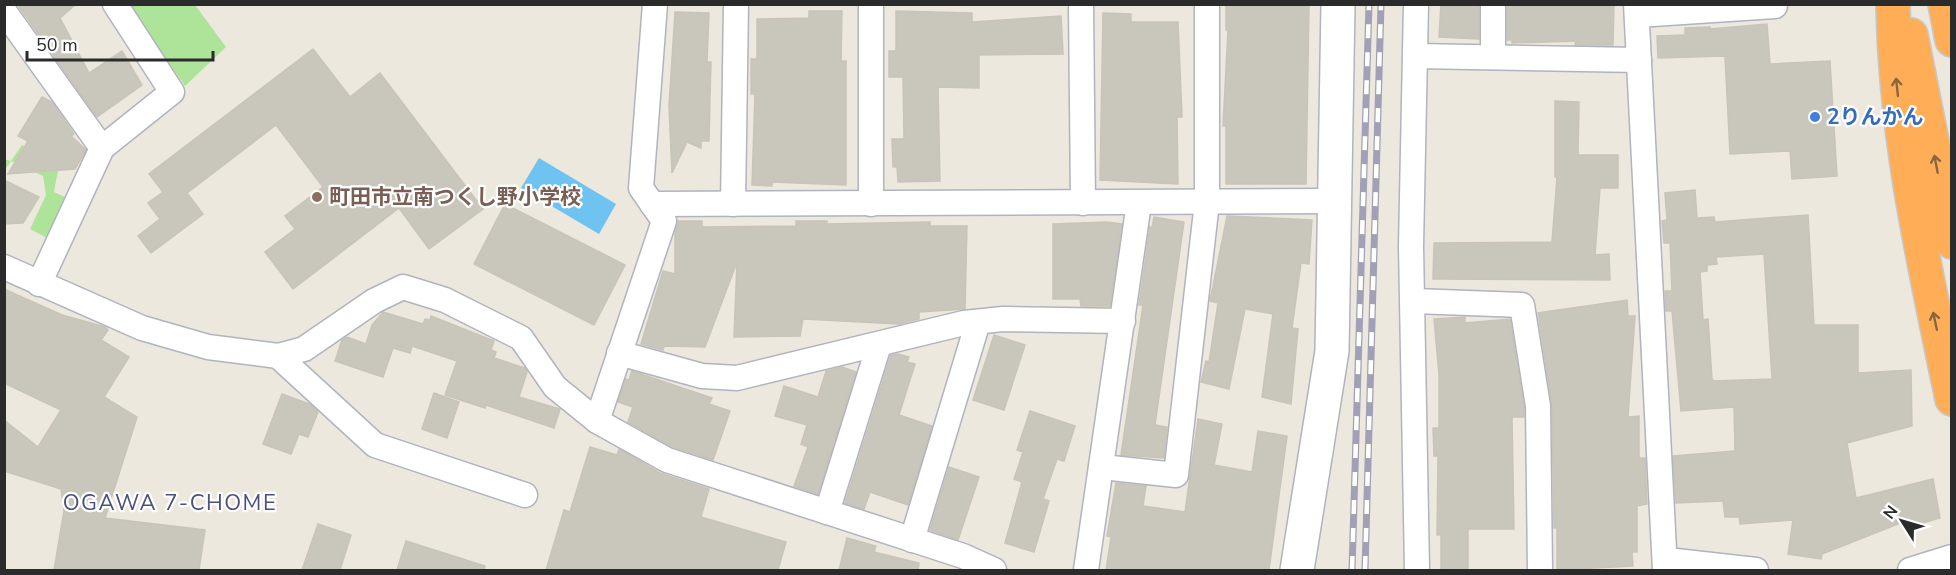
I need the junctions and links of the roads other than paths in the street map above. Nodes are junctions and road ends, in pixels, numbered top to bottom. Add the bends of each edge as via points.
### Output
1 (115, 4) edge
2 (655, 4) edge
3 (736, 4) edge
4 (871, 4) edge
5 (1081, 4) edge
6 (1207, 4) edge
7 (1338, 4) edge
8 (1416, 4) edge
9 (1493, 4) edge
10 (1893, 4) edge
11 (1905, 4) edge
12 (1945, 4) edge
13 (1767, 6) edge
14 (1636, 10) edge
15 (4, 11) edge
16 (1952, 40) edge
17 (1416, 56) junction
18 (1493, 57) junction
19 (1640, 60) junction
20 (102, 148) junction
21 (1335, 201) junction
22 (1206, 202) junction
23 (1083, 203) junction
24 (1139, 203) junction
25 (652, 204) junction
26 (733, 204) junction
27 (871, 204) junction
28 (1952, 242) edge
29 (4, 267) edge
30 (39, 284) junction
31 (1414, 301) junction
32 (1123, 321) junction
33 (978, 322) junction
34 (879, 345) junction
35 (619, 353) junction
36 (278, 356) junction
37 (1952, 399) edge
38 (597, 421) junction
39 (1102, 467) junction
40 (525, 495) dead end
41 (827, 512) junction
42 (912, 540) junction
43 (1952, 557) edge
44 (1666, 565) edge
45 (994, 570) edge
46 (1086, 570) edge
47 (1297, 570) edge
48 (1417, 570) edge
49 (1540, 570) edge
50 (1756, 570) edge
51 (1910, 570) edge

1 - 20 street via 172,92
2 - 25 street via 641,188
3 - 26 street
4 - 27 street
5 - 23 street
6 - 22 street
7 - 21 street
8 - 17 street
9 - 18 street
37 -> 10 highway via 1909,191 1894,56
28 -> 11 highway
12 - 16 highway
13 - 14 street
14 - 19 street
15 - 20 street
17 - 18 street
17 - 31 street via 1411,246
18 - 19 street
19 - 44 street
20 - 30 street
21 - 22 street
21 - 47 street via 1332,351
22 - 24 street
22 - 39 street via 1176,476
23 - 24 street
23 - 27 street
24 - 32 street
25 - 26 street
25 - 35 street via 664,221
26 - 27 street
29 - 30 street
30 - 36 street via 142,328 208,347
31 - 48 street
31 - 49 street via 1521,305 1538,406
32 - 33 street
32 - 39 street
33 - 34 street
33 - 42 street
34 - 35 street via 737,378 702,376
34 - 41 street
35 - 38 street
36 - 38 street via 304,349 403,287 445,300 521,338 555,387
36 - 40 street via 375,446
38 - 41 street via 667,460
39 - 46 street
41 - 42 street
42 - 45 street
43 - 51 street
44 - 50 street

